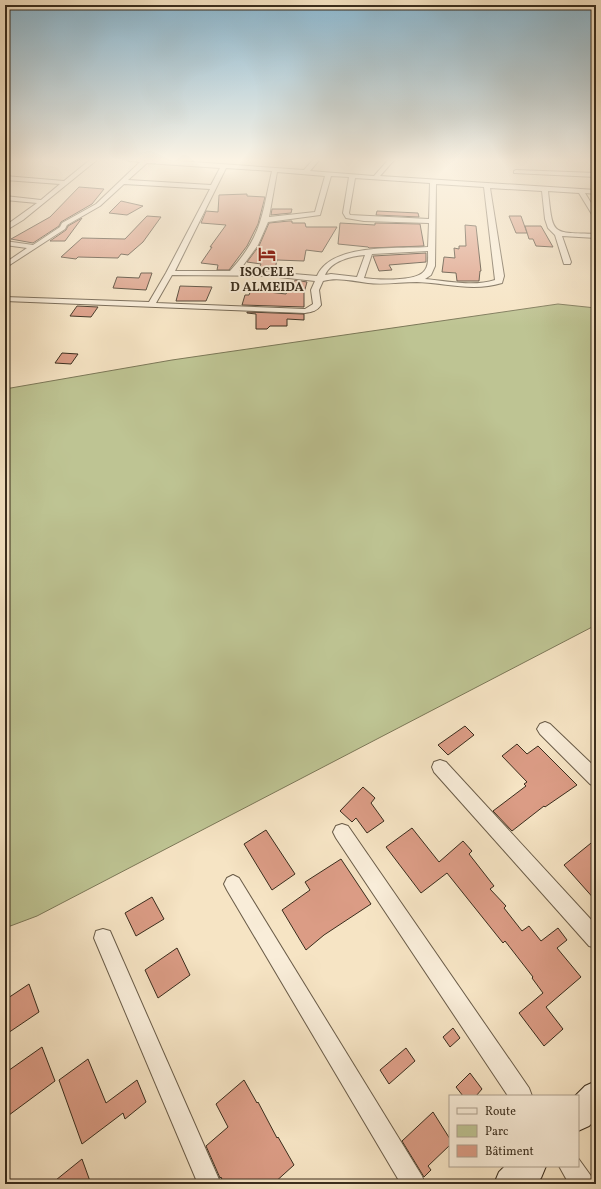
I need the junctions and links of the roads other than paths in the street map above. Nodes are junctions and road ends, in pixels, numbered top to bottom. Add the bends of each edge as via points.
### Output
1 (27, 214) edge
2 (83, 214) edge
3 (200, 214) edge
4 (265, 214) edge
5 (314, 214) edge
6 (347, 214) edge
7 (432, 214) edge
8 (491, 214) edge
9 (548, 214) edge
10 (264, 220) junction
11 (432, 221) junction
12 (5, 223) edge
13 (15, 224) junction
14 (5, 229) edge
15 (558, 234) junction
16 (596, 236) edge
17 (5, 243) edge
18 (35, 247) junction
19 (432, 249) junction
20 (369, 252) junction
21 (567, 262) dead end
22 (7, 263) edge
23 (170, 273) junction
24 (233, 274) junction
25 (320, 279) junction
26 (360, 280) junction
27 (417, 280) junction
28 (5, 298) edge
29 (151, 304) junction
30 (545, 729) dead end
31 (440, 767) dead end
32 (596, 779) edge
33 (342, 832) dead end
34 (233, 884) dead end
35 (103, 938) dead end
36 (596, 938) edge
37 (520, 1095) edge
38 (596, 1097) edge
39 (579, 1115) edge
40 (528, 1167) edge
41 (571, 1167) edge
42 (210, 1184) edge
43 (414, 1184) edge
44 (511, 1184) edge
45 (583, 1184) edge

1 - 13 street
2 - 18 street via 64,224 63,228
3 - 23 street
4 - 10 street
5 - 10 street
6 - 11 street via 348,217
7 - 11 street
8 - 27 street via 499,281 462,285
9 - 15 street via 552,228
10 - 24 street via 252,251
11 - 19 street
12 - 13 street
13 - 14 street
15 - 16 street
15 - 21 street
17 - 18 street
18 - 22 street
19 - 20 street
19 - 27 street via 428,273
20 - 25 street via 351,254 335,261 323,271
20 - 26 street
23 - 24 street
23 - 29 street
24 - 25 street via 270,274
25 - 26 street via 331,276
25 - 29 street via 315,290 317,305 305,311
26 - 27 street
28 - 29 street via 40,302
30 - 32 street
31 - 36 street
33 - 37 street
34 - 43 street
35 - 42 street
38 - 39 street
40 - 44 street
41 - 45 street

